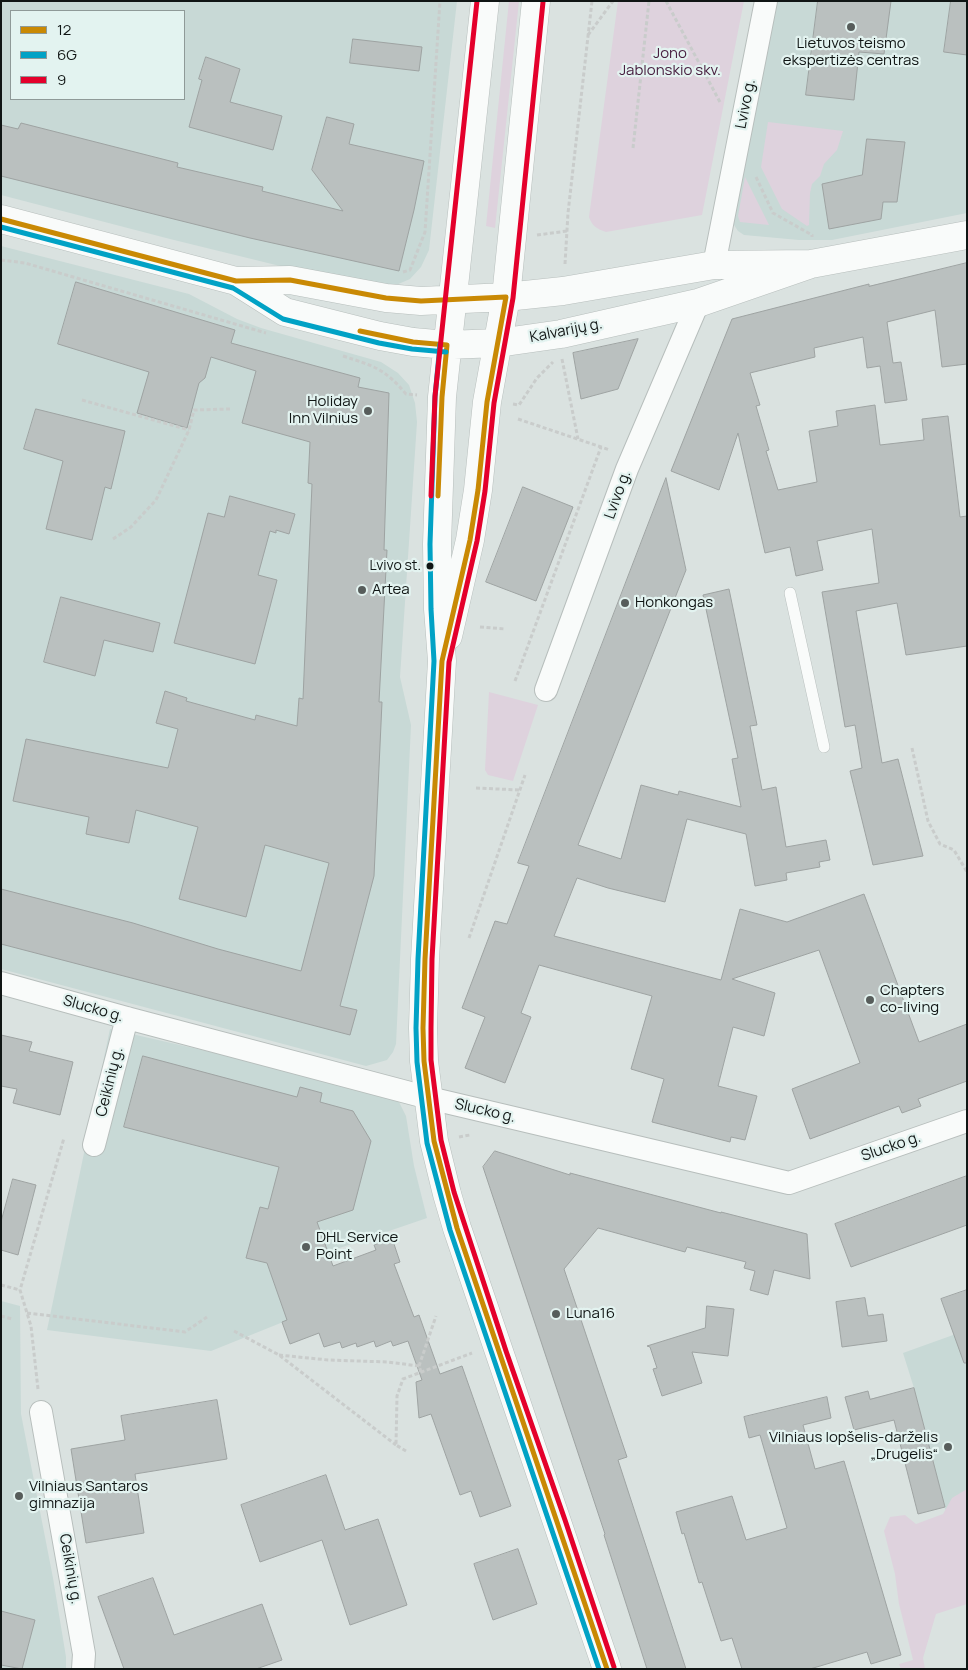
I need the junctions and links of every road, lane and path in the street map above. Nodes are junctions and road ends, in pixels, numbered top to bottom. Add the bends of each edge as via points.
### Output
1 (440, 1) edge
2 (485, 1) edge
3 (536, 1) edge
4 (592, 1) edge
5 (613, 1) edge
6 (649, 1) edge
7 (766, 1) edge
8 (588, 35) junction
9 (633, 148) dead end
10 (1, 219) edge
11 (967, 235) edge
12 (1, 260) edge
13 (811, 264) junction
14 (714, 266) junction
15 (236, 281) junction
16 (563, 290) junction
17 (506, 297) junction
18 (386, 298) junction
19 (452, 300) junction
20 (698, 303) junction
21 (271, 334) dead end
22 (498, 342) junction
23 (447, 345) junction
24 (337, 354) dead end
25 (406, 394) dead end
26 (82, 400) dead end
27 (519, 405) dead end
28 (230, 409) dead end
29 (518, 419) dead end
30 (189, 430) junction
31 (579, 440) junction
32 (601, 447) junction
33 (632, 458) junction
34 (114, 539) dead end
35 (790, 593) dead end
36 (480, 627) dead end
37 (504, 630) dead end
38 (442, 661) junction
39 (516, 681) dead end
40 (546, 690) dead end
41 (824, 747) dead end
42 (912, 748) dead end
43 (525, 775) dead end
44 (476, 788) dead end
45 (520, 790) junction
46 (967, 872) edge
47 (469, 938) dead end
48 (1, 983) edge
49 (127, 1018) junction
50 (429, 1098) junction
51 (967, 1121) edge
52 (64, 1138) dead end
53 (94, 1146) dead end
54 (1, 1285) edge
55 (20, 1290) junction
56 (27, 1312) junction
57 (1, 1316) edge
58 (436, 1316) dead end
59 (207, 1317) dead end
60 (12, 1319) dead end
61 (234, 1331) dead end
62 (473, 1353) dead end
63 (279, 1355) junction
64 (419, 1366) junction
65 (421, 1372) junction
66 (40, 1412) joint
67 (396, 1445) junction
68 (406, 1451) dead end
69 (83, 1669) edge
70 (608, 1669) edge

1 - 18 path via 425,232 410,270 392,276
2 - 19 main road
3 - 17 main road
4 - 8 path
5 - 8 path
6 - 9 path
7 - 14 street, Lvivo g.
8 - 16 path via 568,213
10 - 15 main road, Kalvarijų g.
11 - 13 main road, Kalvarijų g.
12 - 21 path via 25,263
13 - 14 main road, Kalvarijų g.
13 - 20 main road, Kalvarijų g.
14 - 16 main road, Kalvarijų g.
15 - 18 main road, Kalvarijų g. via 290,280
15 - 23 main road, Kalvarijų g. via 285,312 380,336
16 - 17 main road, Kalvarijų g.
17 - 19 main road, Kalvarijų g.
17 - 22 main road
18 - 19 main road, Kalvarijų g.
19 - 23 main road
20 - 22 main road, Kalvarijų g. via 561,334
20 - 33 street, Lvivo g.
22 - 23 main road, Kalvarijų g.
22 - 38 main road via 470,540
23 - 38 main road via 437,544
24 - 25 path via 375,366 395,380
26 - 30 path
27 - 31 path via 537,378 561,355
28 - 30 path via 194,410
29 - 31 path
30 - 34 path via 156,500
31 - 32 path
32 - 33 path
32 - 39 path
33 - 40 street, Lvivo g.
35 - 41 lane
36 - 37 path
38 - 50 main road via 424,959 424,1061
42 - 46 path via 928,821 940,844 954,850
43 - 45 path
44 - 45 path
45 - 47 path
48 - 49 street, Slucko g.
49 - 50 street, Slucko g.
49 - 53 street, Ceikinių g.
50 - 51 street, Slucko g. via 789,1182
50 - 70 main road via 438,1162 457,1228
52 - 55 path
54 - 55 path
55 - 56 path
56 - 59 path via 185,1332
56 - 66 path
57 - 60 path
58 - 64 path
61 - 63 path
62 - 65 path
63 - 64 path
63 - 67 path
64 - 65 path
65 - 67 path via 403,1380 397,1396
66 - 69 street, Ceikinių g. via 83,1644
67 - 68 path

